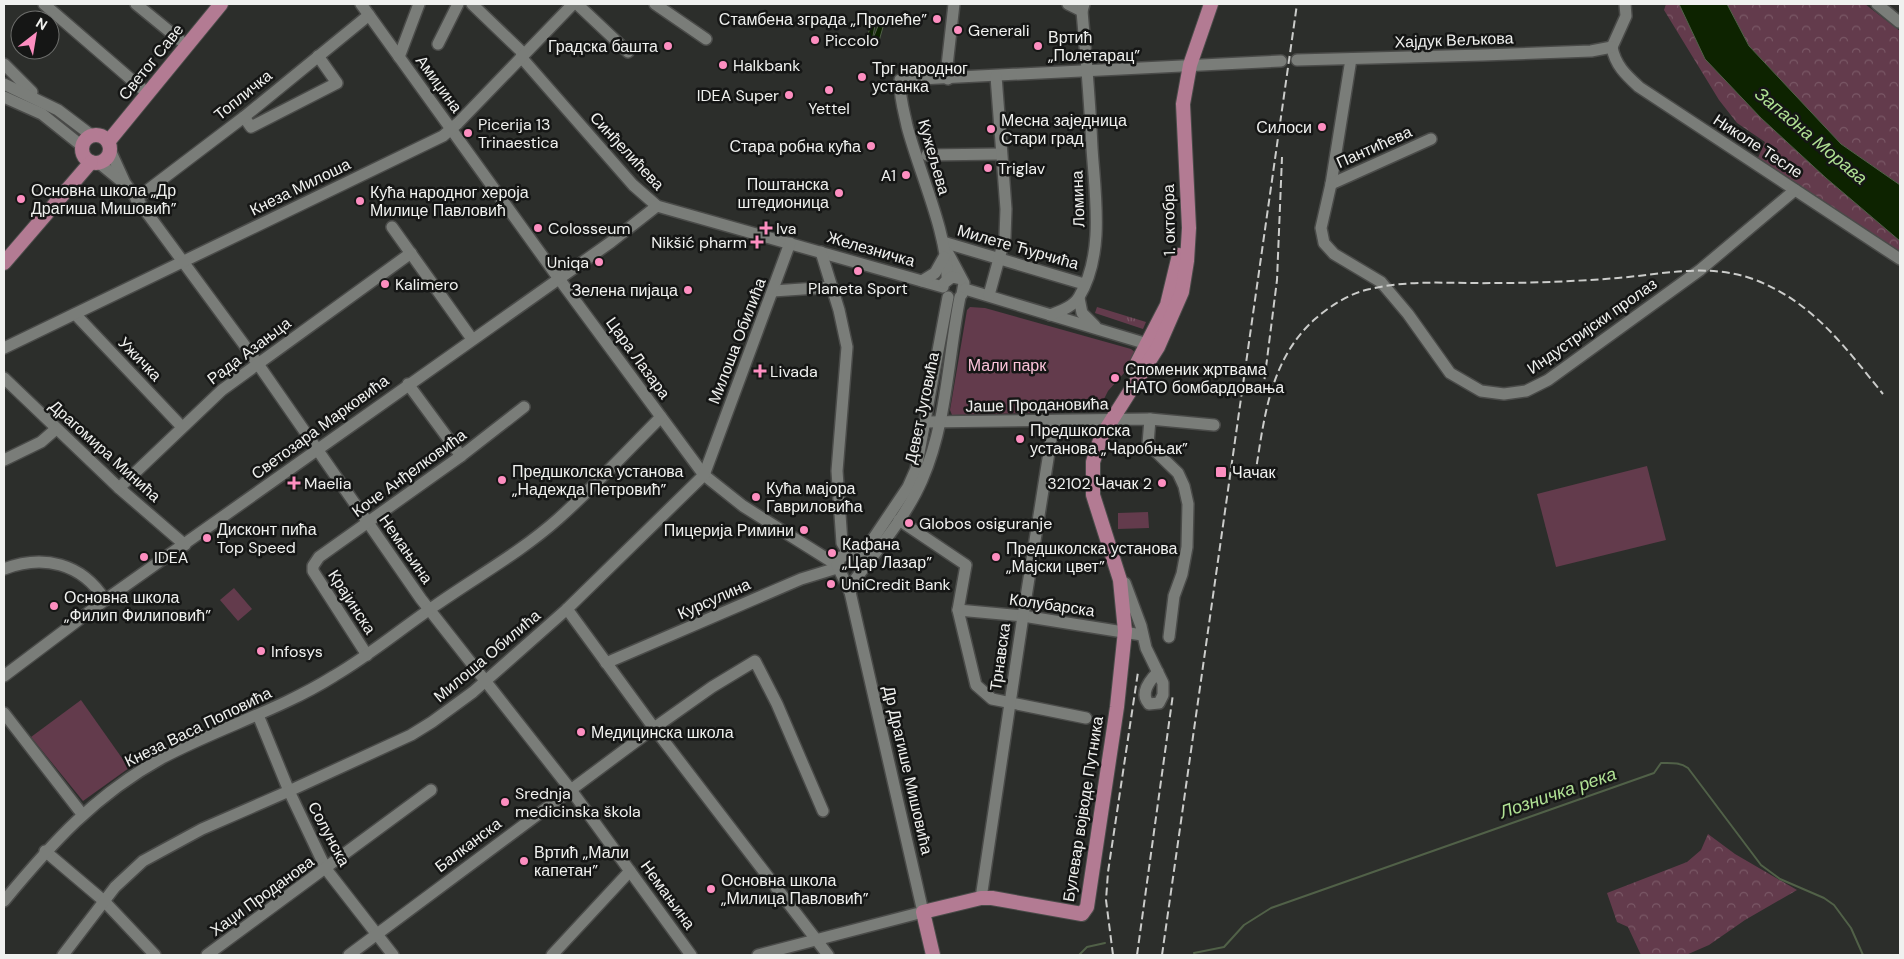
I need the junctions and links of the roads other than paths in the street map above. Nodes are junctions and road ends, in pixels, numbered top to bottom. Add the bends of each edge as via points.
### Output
1 (44, 4) edge
2 (136, 4) edge
3 (210, 4) edge
4 (221, 4) edge
5 (361, 4) edge
6 (419, 4) edge
7 (458, 4) edge
8 (472, 4) edge
9 (573, 4) edge
10 (577, 4) edge
11 (655, 4) edge
12 (954, 4) edge
13 (1068, 4) edge
14 (1203, 4) edge
15 (1211, 4) edge
16 (1625, 4) edge
17 (1877, 4) edge
18 (1083, 7) edge
19 (369, 15) junction
20 (1899, 22) dead end
21 (706, 39) dead end
22 (180, 40) junction
23 (438, 44) dead end
24 (1612, 47) junction
25 (1196, 50) junction
26 (628, 52) dead end
27 (318, 56) junction
28 (523, 56) junction
29 (399, 57) junction
30 (1351, 59) junction
31 (1297, 60) dead end
32 (1281, 61) dead end
33 (4, 64) edge
34 (1206, 64) junction
35 (1187, 65) junction
36 (1088, 72) junction
37 (996, 76) junction
38 (948, 78) junction
39 (4, 84) edge
40 (144, 91) junction
41 (4, 97) edge
42 (40, 100) junction
43 (244, 117) junction
44 (452, 130) junction
45 (1431, 139) dead end
46 (96, 149) junction
47 (1001, 154) junction
48 (927, 155) dead end
49 (125, 183) junction
50 (1331, 184) junction
51 (1795, 190) junction
52 (136, 199) junction
53 (657, 206) junction
54 (392, 227) dead end
55 (942, 242) junction
56 (790, 243) junction
57 (4, 249) edge
58 (821, 252) junction
59 (411, 253) junction
60 (945, 256) junction
61 (1000, 259) junction
62 (1900, 259) edge
63 (4, 263) edge
64 (183, 263) junction
65 (559, 278) junction
66 (922, 281) junction
67 (1084, 284) junction
68 (832, 288) junction
69 (946, 288) junction
70 (962, 288) junction
71 (773, 291) junction
72 (977, 292) junction
73 (989, 295) junction
74 (1079, 298) junction
75 (958, 309) junction
76 (75, 314) junction
77 (1050, 315) junction
78 (1101, 330) junction
79 (472, 338) junction
80 (1153, 346) junction
81 (4, 348) edge
82 (257, 364) junction
83 (4, 378) edge
84 (408, 384) junction
85 (524, 407) dead end
86 (661, 417) junction
87 (1150, 419) junction
88 (1110, 420) junction
89 (1054, 421) junction
90 (926, 422) junction
91 (939, 423) junction
92 (1214, 425) dead end
93 (182, 427) junction
94 (56, 429) junction
95 (317, 450) junction
96 (462, 456) junction
97 (4, 460) edge
98 (704, 474) junction
99 (119, 488) junction
100 (899, 520) junction
101 (367, 522) junction
102 (186, 545) junction
103 (852, 554) junction
104 (313, 566) joint
105 (4, 569) edge
106 (839, 570) junction
107 (860, 573) junction
108 (850, 592) junction
109 (105, 600) junction
110 (567, 609) junction
111 (429, 610) junction
112 (958, 610) junction
113 (1022, 616) junction
114 (1121, 630) junction
115 (1142, 635) junction
116 (1169, 637) dead end
117 (367, 655) junction
118 (606, 663) junction
119 (1158, 672) dead end
120 (4, 676) edge
121 (485, 681) junction
122 (1010, 704) junction
123 (4, 713) edge
124 (258, 715) junction
125 (1086, 718) dead end
126 (654, 728) junction
127 (431, 790) dead end
128 (570, 790) junction
129 (289, 791) junction
130 (823, 811) dead end
131 (82, 814) junction
132 (45, 851) junction
133 (326, 868) junction
134 (630, 871) junction
135 (981, 898) junction
136 (4, 901) edge
137 (104, 901) junction
138 (923, 912) junction
139 (377, 936) junction
140 (816, 940) junction
141 (63, 955) edge
142 (155, 955) edge
143 (207, 955) edge
144 (349, 955) edge
145 (393, 955) edge
146 (552, 955) edge
147 (692, 955) edge
148 (758, 955) edge
149 (828, 955) edge
150 (933, 955) edge

1 - 40 street
2 - 22 street
3 - 22 main road, Светог Саве
4 - 40 main road, Светог Саве
5 - 19 street, Амиџина
6 - 29 street, Амиџина
7 - 23 street
8 - 28 street, Синђелићева
9 - 28 street, Кнеза Милоша
10 - 26 street
11 - 21 street
12 - 38 street
13 - 18 street
14 - 35 main road, 1. октобра
15 - 25 main road, 1. октобра
16 - 24 street via 1626,16
17 - 20 street
18 - 36 street, Ломина
19 - 27 street, Топличка
19 - 29 street, Амиџина
22 - 40 main road, Светог Саве
24 - 30 street, Хајдук Вељкова via 1591,51
24 - 51 street, Николе Тесле via 1620,68 1639,87
25 - 34 street
25 - 35 main road, 1. октобра
27 - 43 street, Топличка
27 - 43 street via 337,83 251,127
28 - 44 street, Кнеза Милоша
28 - 53 street, Синђелићева via 636,189
29 - 44 street, Амиџина
30 - 31 street, Хајдук Вељкова
30 - 50 street, Индустријски пролаз
32 - 34 street
33 - 42 street
34 - 35 street
35 - 36 street
35 - 80 main road, 1. октобра via 1174,132 1180,251 1171,292
36 - 37 street
36 - 67 street, Ломина via 1096,238
37 - 38 street
37 - 47 street
38 - 55 street, Кужељева via 900,80 900,97 913,149
39 - 42 street
40 - 46 main road, Светог Саве
41 - 46 street via 42,114
42 - 46 street
43 - 52 street, Топличка
44 - 64 street, Кнеза Милоша
44 - 65 street, Цара Лазара
45 - 50 street, Пантићева
46 - 49 street
46 - 49 street, Немањина
46 - 57 main road, Светог Саве
46 - 63 main road, Светог Саве
47 - 48 street
47 - 61 street via 1006,219
49 - 52 street, Немањина
50 - 51 street, Индустријски пролаз via 1321,228 1328,249 1381,282 1450,373 1481,391 1504,394 1526,392 1548,380 1700,270
51 - 62 street, Николе Тесле
52 - 64 street, Немањина
53 - 56 street, Синђелићева
53 - 65 street, Светозара Марковића
54 - 59 street
55 - 60 street, Кужељева
55 - 61 street, Милете Ћурчића
55 - 70 street, Кужељева
56 - 58 street, Железничка
56 - 71 street, Милоша Обилића
58 - 66 street, Железничка
58 - 68 street
59 - 79 street
59 - 82 street, Рада Азањца
60 - 66 street via 939,269
60 - 69 street, Кужељева
61 - 67 street, Милете Ћурчића
61 - 73 street
64 - 76 street, Кнеза Милоша
64 - 82 street, Немањина
65 - 79 street, Светозара Марковића
65 - 86 street, Цара Лазара
66 - 69 street, Железничка
67 - 74 street, Ломина
68 - 71 street
68 - 103 street via 847,347 837,471 843,545
69 - 70 street via 954,298
69 - 70 street via 955,276
69 - 90 street, Девет Југовића
70 - 72 street
70 - 75 street, Девет Југовића
71 - 98 street, Милоша Обилића
72 - 73 street
72 - 75 street via 964,300
73 - 77 street
74 - 77 street via 1067,308
74 - 78 street via 1084,317
75 - 91 street, Девет Југовића
76 - 81 street, Кнеза Милоша
76 - 93 street, Ужичка
77 - 78 street
78 - 80 street
79 - 84 street, Светозара Марковића
80 - 88 main road, 1. октобра
82 - 93 street, Рада Азањца via 222,390
82 - 95 street, Немањина
83 - 94 street, Драгомира Минића
84 - 95 street, Светозара Марковића
84 - 96 street
85 - 96 street, Коче Анђелковића
86 - 98 street, Цара Лазара
86 - 111 street, Кнеза Васа Поповића via 557,520
87 - 88 street, Јаше Продановића
87 - 92 street, Јаше Продановића
87 - 116 street via 1148,444 1178,473 1188,504 1187,547 1174,596
88 - 89 street, Јаше Продановића
88 - 114 main road, Булевар војводе Путника via 1095,437 1086,466 1084,488 1110,575
88 - 115 street via 1098,458 1100,503
89 - 91 street, Јаше Продановића
89 - 113 street, Трнавска
90 - 91 street, Јаше Продановића
90 - 103 street, Девет Југовића via 919,458 908,487 869,546 863,552
91 - 100 street, Девет Југовића via 922,480
93 - 99 street, Рада Азањца
94 - 97 street via 41,442
94 - 99 street, Драгомира Минића
95 - 101 street, Немањина
95 - 102 street, Светозара Марковића
96 - 101 street, Коче Анђелковића
98 - 106 street, Цара Лазара via 743,506
98 - 110 street, Милоша Обилића
99 - 102 street, Драгомира Минића
100 - 107 street, Девет Југовића
100 - 112 street via 966,565
101 - 104 street, Коче Анђелковића via 319,557
101 - 111 street, Немањина
102 - 109 street, Светозара Марковића
103 - 106 street via 841,557
103 - 107 street via 862,560
104 - 117 street, Крајинска via 313,571
105 - 109 street via 36,561 58,563 86,577
106 - 107 street via 849,579
106 - 108 street, Др Драгише Мишовића
106 - 118 street, Курсулина via 801,579
107 - 108 street
108 - 138 street, Др Драгише Мишовића
109 - 120 street, Светозара Марковића
110 - 118 street
110 - 121 street, Милоша Обилића
111 - 117 street, Кнеза Васа Поповића
111 - 121 street, Немањина
112 - 113 street, Колубарска
112 - 122 street via 976,685 992,699
113 - 114 street, Колубарска
113 - 122 street, Трнавска
114 - 115 street, Колубарска
114 - 135 main road, Булевар војводе Путника via 1077,913
115 - 119 street
117 - 124 street, Кнеза Васа Поповића via 333,677
118 - 126 street
121 - 128 street, Немањина
121 - 129 street, Милоша Обилића via 412,735
122 - 125 street
122 - 135 street, Трнавска
123 - 131 street
124 - 129 street, Солунска
124 - 131 street, Кнеза Васа Поповића via 163,758 118,785
126 - 128 street, Балканска
126 - 130 street, Балканска via 756,661
126 - 140 street
127 - 133 street, Хаџи Проданова
128 - 134 street, Немањина
128 - 139 street, Балканска
129 - 133 street, Солунска
129 - 137 street, Милоша Обилића via 157,852 127,874
131 - 132 street, Кнеза Васа Поповића
132 - 136 street, Кнеза Васа Поповића
132 - 137 street
133 - 139 street, Солунска
133 - 143 street, Хаџи Проданова
134 - 146 street
134 - 147 street, Немањина
135 - 138 main road
137 - 141 street, Милоша Обилића
137 - 142 street
138 - 140 street
138 - 150 main road, Др Драгише Мишовића
139 - 144 street, Балканска
139 - 145 street, Солунска
140 - 148 street
140 - 149 street

